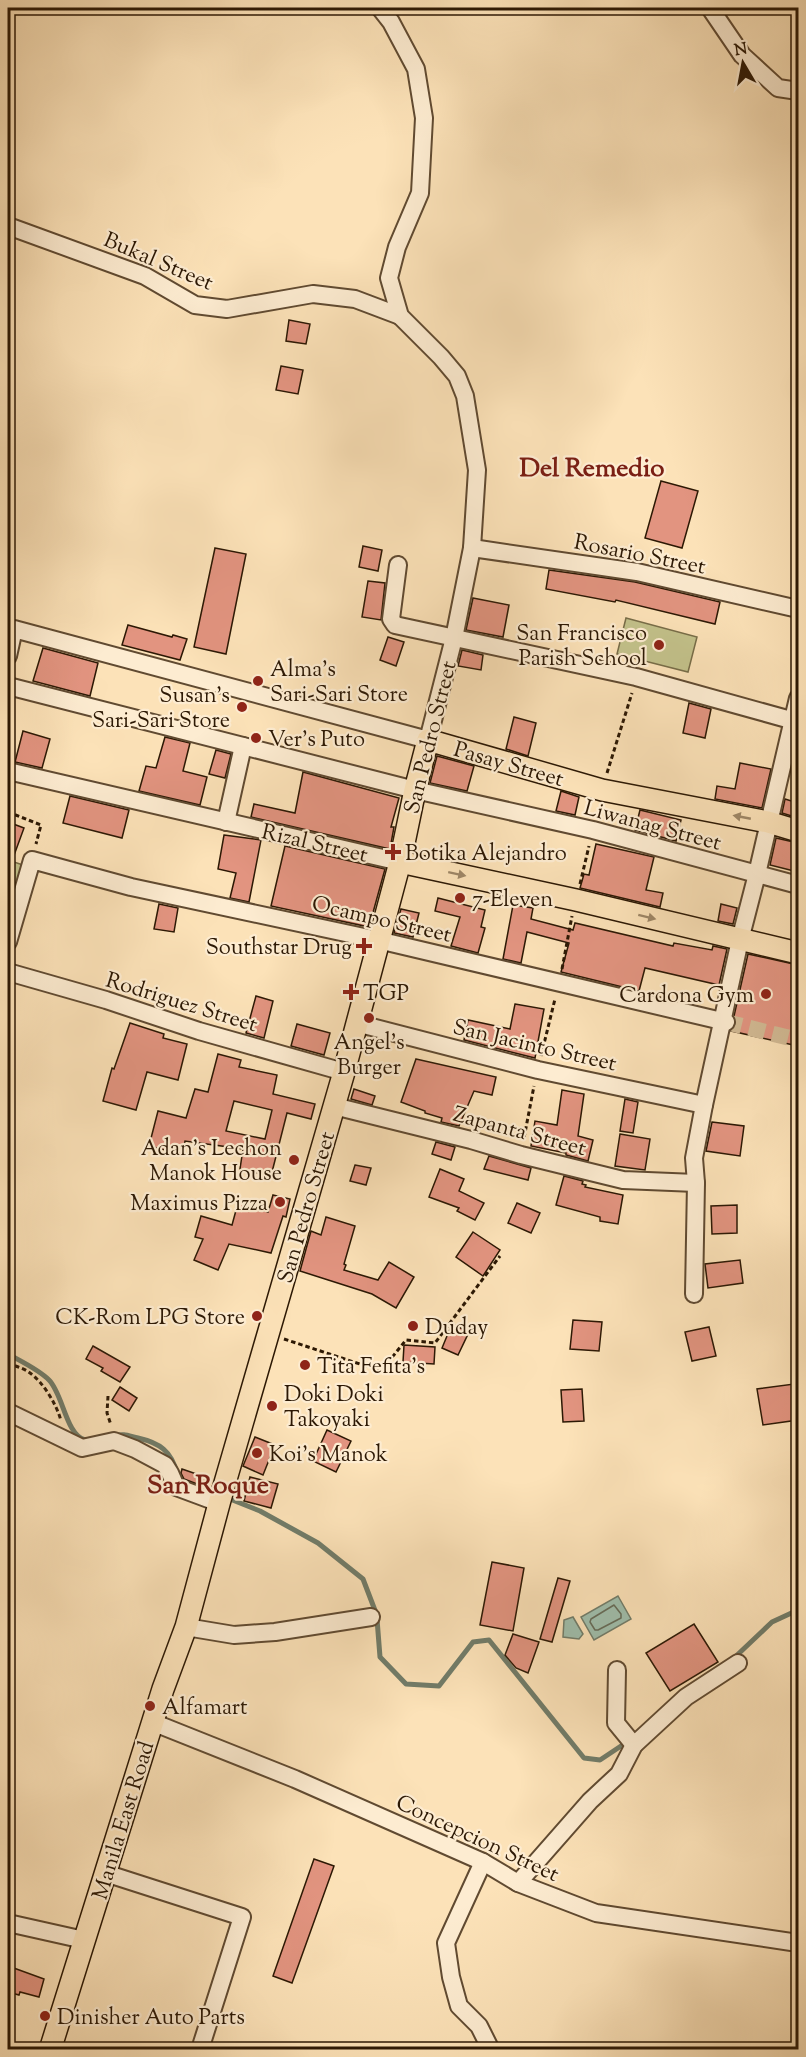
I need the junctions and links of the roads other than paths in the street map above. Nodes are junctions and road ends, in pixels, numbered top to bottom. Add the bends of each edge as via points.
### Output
1 (380, 8) edge
2 (710, 8) edge
3 (798, 91) edge
4 (8, 226) edge
5 (400, 316) junction
6 (472, 548) junction
7 (398, 565) dead end
8 (798, 609) edge
9 (454, 638) junction
10 (8, 656) edge
11 (8, 686) edge
12 (798, 698) edge
13 (796, 721) edge
14 (428, 740) junction
15 (243, 746) junction
16 (8, 771) edge
17 (415, 789) junction
18 (226, 822) junction
19 (768, 822) junction
20 (798, 831) edge
21 (400, 862) junction
22 (757, 874) junction
23 (798, 885) edge
24 (378, 940) junction
25 (740, 940) junction
26 (8, 942) edge
27 (798, 953) edge
28 (8, 972) edge
29 (724, 1022) junction
30 (356, 1023) junction
31 (344, 1072) junction
32 (704, 1105) junction
33 (334, 1106) junction
34 (696, 1183) junction
35 (694, 1294) dead end
36 (8, 1412) edge
37 (221, 1497) junction
38 (372, 1617) dead end
39 (186, 1627) junction
40 (738, 1663) dead end
41 (617, 1670) dead end
42 (152, 1722) junction
43 (634, 1745) junction
44 (483, 1862) junction
45 (105, 1872) junction
46 (518, 1883) junction
47 (8, 1923) edge
48 (84, 1940) junction
49 (798, 1943) edge
50 (202, 2043) dead end
51 (50, 2049) edge
52 (491, 2049) edge

1 - 5 street, San Pedro Street via 416,69 424,118 420,193 389,278
2 - 3 street via 742,55 778,88
4 - 5 street, Bukal Street via 145,276 195,305 226,309 313,294 355,299
5 - 6 street, San Pedro Street via 457,376 465,396 477,470
6 - 8 street, Rosario Street via 637,572
6 - 9 street, San Pedro Street
7 - 9 street via 391,619 395,625
9 - 13 street via 636,677
9 - 14 street, San Pedro Street
10 - 14 street, Pasay Street via 14,629
11 - 15 street, Liwanag Street
12 - 13 street
13 - 19 street
14 - 17 main road, San Pedro Street
19 -> 14 main road, Pasay Street via 602,790
15 - 17 street, Liwanag Street
15 - 18 street
16 - 18 street, Rizal Street
17 - 21 main road, San Pedro Street
17 - 22 street, Liwanag Street via 593,830
18 - 21 street, Rizal Street
19 - 20 main road, Pasay Street
19 - 22 street
21 - 24 main road, San Pedro Street
21 -> 25 main road, Rizal Street
22 - 23 street, Liwanag Street
22 - 25 street
24 - 26 street, Ocampo Street via 131,887 32,860
24 - 29 street, Ocampo Street
24 - 30 main road, San Pedro Street
25 - 27 main road, Rizal Street
25 - 29 street
28 - 31 street, Rodriguez Street
29 - 32 street
30 - 31 main road, San Pedro Street
30 - 32 street, San Jacinto Street via 538,1070
31 - 33 main road, San Pedro Street
32 - 34 street via 694,1158
33 - 34 street, Zapanta Street via 623,1180
33 - 37 main road, San Pedro Street
34 - 35 street
36 - 37 street via 82,1448 114,1441 135,1449 165,1465 176,1487
37 - 39 main road, Manila East Road
38 - 39 street via 234,1635
39 - 42 main road, Manila East Road
40 - 43 street via 686,1697
41 - 43 street via 616,1723
42 - 44 street, Concepcion Street via 295,1779
42 - 45 main road, Manila East Road
43 - 46 street via 619,1774
44 - 46 street, Concepcion Street
44 - 52 street via 446,1943 459,2006 479,2026
45 - 48 main road, Manila East Road
45 - 50 street via 242,1917
46 - 49 street, Concepcion Street via 596,1913
47 - 48 street
48 - 51 main road, Manila East Road

